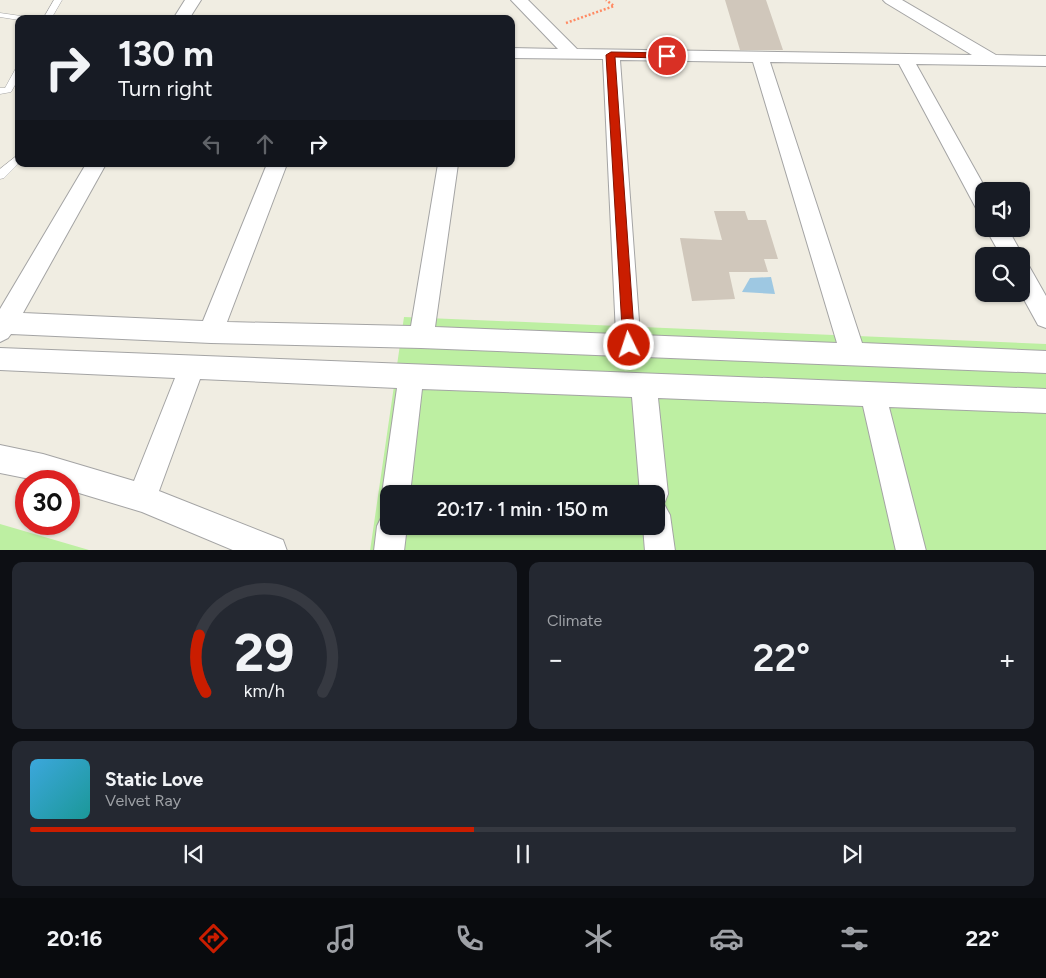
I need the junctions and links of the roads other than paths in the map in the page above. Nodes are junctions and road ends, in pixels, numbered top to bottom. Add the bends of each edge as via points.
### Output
1 (58, 0) edge
2 (193, 0) edge
3 (519, 0) edge
4 (891, 0) edge
5 (0, 15) edge
6 (49, 15) edge
7 (184, 15) edge
8 (15, 17) edge
9 (515, 53) edge
10 (572, 53) junction
11 (611, 55) junction
12 (760, 57) junction
13 (905, 59) junction
14 (992, 60) junction
15 (1046, 61) edge
16 (15, 77) edge
17 (0, 91) edge
18 (15, 161) edge
19 (94, 167) edge
20 (276, 167) edge
21 (448, 167) edge
22 (0, 175) edge
23 (975, 187) edge
24 (1030, 289) edge
25 (1046, 318) edge
26 (2, 327) edge
27 (211, 332) junction
28 (420, 337) junction
29 (629, 345) junction
30 (853, 354) junction
31 (0, 359) edge
32 (1046, 362) edge
33 (192, 368) junction
34 (411, 377) junction
35 (644, 386) junction
36 (873, 395) junction
37 (1046, 401) edge
38 (0, 459) edge
39 (397, 485) edge
40 (653, 485) edge
41 (142, 498) junction
42 (391, 535) edge
43 (658, 535) edge
44 (272, 550) edge
45 (389, 550) edge
46 (660, 550) edge
47 (911, 550) edge

1 - 6 lane
2 - 7 street
3 - 10 street
4 - 14 street
5 - 8 lane
9 - 10 street
10 - 11 street
11 - 12 street
11 - 29 street
12 - 13 street
12 - 30 street
13 - 14 street
13 - 23 street
14 - 15 street
16 - 17 lane via 8,90
18 - 22 lane
19 - 26 street
20 - 27 street
21 - 28 street
24 - 25 street
26 - 27 street
27 - 28 street
28 - 29 street
29 - 30 street
30 - 32 street
31 - 33 street
33 - 34 street
33 - 41 street
34 - 35 street
34 - 39 street
35 - 36 street
35 - 40 street
36 - 37 street
36 - 47 street
38 - 41 street via 43,468
41 - 44 street
42 - 45 street
43 - 46 street

